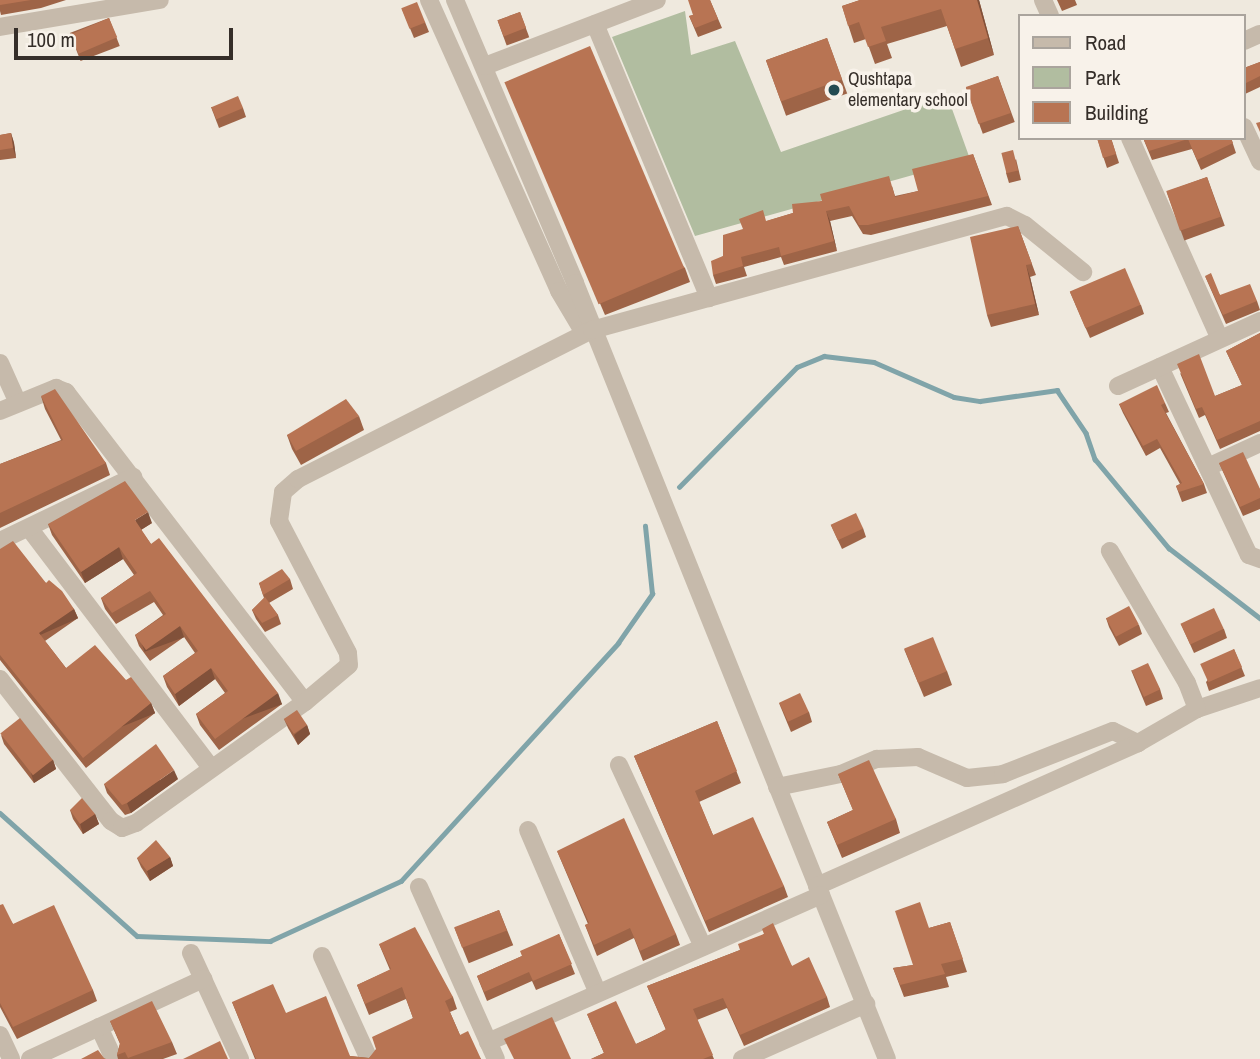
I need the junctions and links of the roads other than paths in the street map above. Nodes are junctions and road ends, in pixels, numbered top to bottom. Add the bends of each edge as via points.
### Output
1 (160, 0) edge
2 (429, 0) edge
3 (455, 0) edge
4 (657, 0) edge
5 (595, 24) junction
6 (0, 27) edge
7 (485, 66) junction
8 (1246, 131) edge
9 (1131, 140) edge
10 (1260, 161) edge
11 (1083, 272) dead end
12 (709, 298) junction
13 (1260, 321) edge
14 (589, 332) junction
15 (1220, 340) junction
16 (0, 363) edge
17 (1160, 367) junction
18 (1118, 386) dead end
19 (18, 403) junction
20 (0, 411) edge
21 (1260, 443) edge
22 (1208, 467) junction
23 (133, 477) junction
24 (29, 528) junction
25 (0, 541) edge
26 (1110, 551) dead end
27 (1260, 559) edge
28 (0, 679) edge
29 (1260, 688) edge
30 (305, 702) junction
31 (1197, 709) junction
32 (1138, 743) junction
33 (619, 765) dead end
34 (211, 768) junction
35 (776, 787) junction
36 (528, 830) dead end
37 (419, 887) dead end
38 (819, 890) junction
39 (703, 947) junction
40 (191, 953) dead end
41 (322, 956) dead end
42 (203, 979) junction
43 (598, 993) junction
44 (866, 1004) junction
45 (99, 1027) junction
46 (0, 1035) edge
47 (488, 1042) junction
48 (11, 1059) edge
49 (30, 1059) edge
50 (114, 1059) edge
51 (240, 1059) edge
52 (369, 1059) edge
53 (496, 1059) edge
54 (742, 1059) edge
55 (887, 1059) edge

1 - 6 street
2 - 14 street via 559,291
3 - 7 street
4 - 5 street
5 - 7 street
5 - 12 street
7 - 14 street
8 - 10 street
9 - 15 street
11 - 12 street via 1007,216
12 - 14 street
13 - 15 street
14 - 30 street via 299,479 284,492 279,521 348,653 349,665 342,674
14 - 35 street
15 - 17 street
16 - 19 street
17 - 18 street
17 - 22 street
19 - 20 street
19 - 23 street via 56,388 66,392
21 - 22 street
22 - 27 street via 1249,555
23 - 24 street
23 - 30 street
24 - 25 street
24 - 34 street
26 - 31 street via 1187,683
28 - 34 street via 111,821 122,828
29 - 31 street
30 - 34 street
31 - 32 street
32 - 35 street via 1113,731 1003,774 967,778 918,757 877,759 841,774
32 - 38 street
33 - 39 street
35 - 38 street
36 - 43 street
37 - 47 street
38 - 39 street
38 - 44 street
39 - 43 street
40 - 42 street
41 - 52 street
42 - 45 street
42 - 51 street
43 - 47 street
44 - 54 street
44 - 55 street
45 - 49 street
45 - 50 street
46 - 48 street
47 - 53 street

